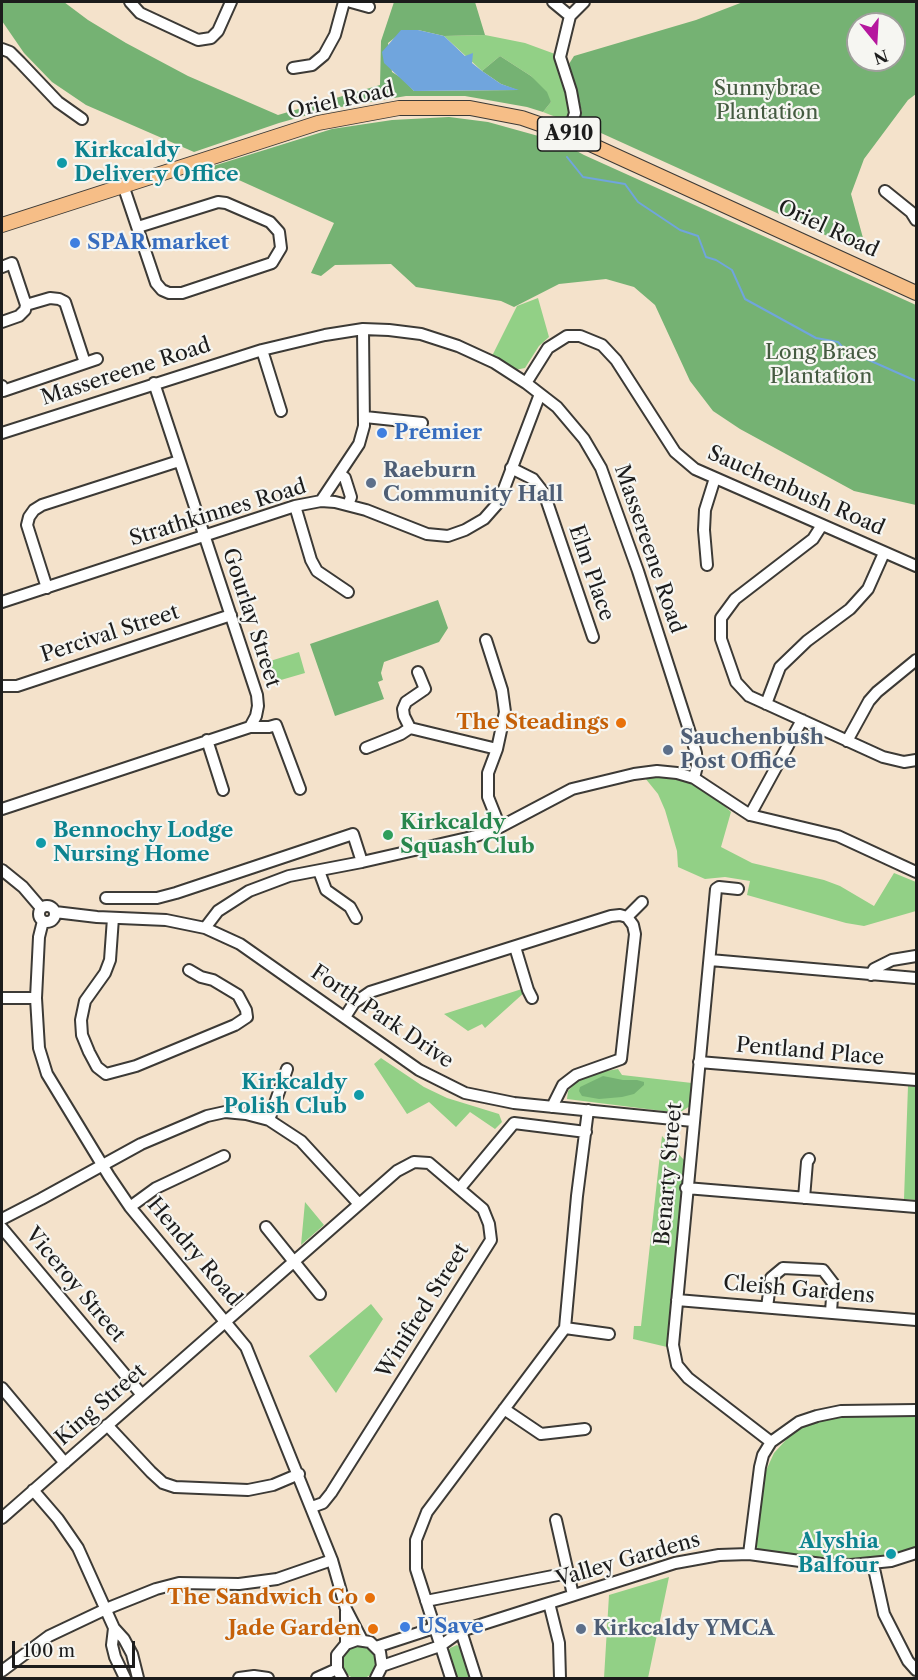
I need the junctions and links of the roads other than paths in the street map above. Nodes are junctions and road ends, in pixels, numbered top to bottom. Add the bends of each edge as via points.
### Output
1 (130, 2) edge
2 (231, 2) edge
3 (344, 2) edge
4 (351, 2) edge
5 (553, 2) edge
6 (584, 2) edge
7 (369, 7) dead end
8 (570, 16) junction
9 (2, 49) edge
10 (292, 68) dead end
11 (82, 118) dead end
12 (568, 134) junction
13 (123, 185) junction
14 (885, 191) dead end
15 (916, 220) edge
16 (2, 225) edge
17 (138, 227) junction
18 (2, 267) edge
19 (916, 293) edge
20 (27, 305) junction
21 (2, 322) edge
22 (363, 329) junction
23 (262, 350) junction
24 (97, 359) dead end
25 (85, 363) junction
26 (526, 382) junction
27 (154, 383) junction
28 (2, 386) edge
29 (540, 394) junction
30 (280, 411) dead end
31 (365, 417) junction
32 (423, 423) dead end
33 (2, 433) edge
34 (179, 461) junction
35 (511, 468) junction
36 (340, 474) junction
37 (714, 478) junction
38 (321, 501) junction
39 (348, 505) junction
40 (296, 506) junction
41 (822, 525) junction
42 (204, 536) junction
43 (884, 553) junction
44 (707, 565) dead end
45 (916, 566) edge
46 (47, 588) junction
47 (348, 592) dead end
48 (2, 602) edge
49 (231, 615) junction
50 (593, 637) dead end
51 (486, 640) dead end
52 (916, 660) edge
53 (418, 672) dead end
54 (2, 686) edge
55 (766, 704) junction
56 (802, 720) junction
57 (250, 727) junction
58 (410, 728) junction
59 (207, 740) junction
60 (847, 741) junction
61 (366, 748) dead end
62 (496, 749) junction
63 (916, 760) edge
64 (694, 778) junction
65 (300, 789) dead end
66 (223, 790) dead end
67 (2, 809) edge
68 (750, 815) junction
69 (500, 827) junction
70 (362, 862) junction
71 (2, 870) edge
72 (242, 871) junction
73 (318, 871) junction
74 (916, 872) edge
75 (738, 889) dead end
76 (249, 891) junction
77 (106, 898) dead end
78 (642, 902) dead end
79 (41, 908) junction
80 (55, 912) junction
81 (627, 917) junction
82 (113, 918) junction
83 (356, 918) dead end
84 (43, 921) junction
85 (205, 928) junction
86 (514, 947) junction
87 (916, 956) edge
88 (710, 960) junction
89 (189, 970) dead end
90 (872, 975) junction
91 (916, 978) edge
92 (2, 998) edge
93 (36, 998) junction
94 (532, 998) dead end
95 (345, 1017) junction
96 (699, 1062) junction
97 (287, 1069) dead end
98 (916, 1080) edge
99 (514, 1103) junction
100 (552, 1107) junction
101 (588, 1110) junction
102 (269, 1120) junction
103 (693, 1121) junction
104 (514, 1123) junction
105 (585, 1132) junction
106 (225, 1156) dead end
107 (809, 1159) dead end
108 (102, 1164) junction
109 (460, 1188) junction
110 (686, 1188) junction
111 (804, 1198) junction
112 (359, 1204) junction
113 (130, 1207) junction
114 (916, 1207) edge
115 (2, 1219) edge
116 (266, 1227) dead end
117 (2, 1228) edge
118 (293, 1262) junction
119 (320, 1294) dead end
120 (677, 1300) junction
121 (767, 1306) junction
122 (241, 1307) joint
123 (831, 1312) junction
124 (916, 1320) edge
125 (226, 1321) junction
126 (564, 1328) junction
127 (609, 1334) dead end
128 (2, 1388) edge
129 (142, 1395) junction
130 (504, 1409) junction
131 (916, 1410) edge
132 (107, 1425) junction
133 (585, 1429) dead end
134 (771, 1442) junction
135 (65, 1463) junction
136 (299, 1474) junction
137 (33, 1490) junction
138 (312, 1507) junction
139 (2, 1518) edge
140 (556, 1520) dead end
141 (916, 1553) edge
142 (749, 1554) junction
143 (332, 1560) junction
144 (873, 1564) junction
145 (568, 1573) junction
146 (573, 1595) junction
147 (426, 1601) junction
148 (549, 1603) junction
149 (106, 1609) junction
150 (346, 1609) junction
151 (114, 1628) junction
152 (434, 1628) junction
153 (461, 1631) junction
154 (362, 1640) junction
155 (346, 1644) junction
156 (440, 1646) junction
157 (376, 1647) junction
158 (382, 1666) junction
159 (916, 1670) edge
160 (2, 1671) edge
161 (340, 1674) edge
162 (125, 1678) edge
163 (138, 1678) edge
164 (239, 1678) edge
165 (264, 1678) edge
166 (317, 1678) edge
167 (376, 1678) edge
168 (451, 1678) edge
169 (476, 1678) edge
170 (560, 1678) edge

1 - 2 street via 140,13 198,40 211,38 218,30
3 - 10 street via 336,35 324,55 312,65
4 - 7 street
5 - 8 street
6 - 8 street
8 - 12 street via 564,57 575,113
9 - 11 street via 10,52 58,102
12 - 13 main road, Oriel Road / A910 via 522,118 470,108 399,108 318,123
12 - 19 main road, Oriel Road / A910
13 - 16 main road, Oriel Road / A910
13 - 17 street
14 - 15 street
17 - 17 street via 156,283 174,294 272,263 281,248 279,232 270,222 218,201
18 - 20 street via 12,263
20 - 21 street via 19,316
20 - 25 street via 50,298 65,302
22 - 23 street, Massereene Road
22 - 26 street, Massereene Road via 421,334 458,345
22 - 31 street
23 - 27 street, Massereene Road
23 - 30 street
24 - 25 street
25 - 28 street via 3,391
26 - 29 street, Massereene Road
26 - 37 street, Sauchenbush Road via 548,348 567,336 580,336 602,345 616,360 675,452 695,469
27 - 33 street, Massereene Road
27 - 34 street, Gourlay Street
29 - 35 street, Strathkinnes Road
29 - 64 street, Massereene Road via 584,439 609,485 696,753
31 - 32 street
31 - 36 street via 359,444
34 - 42 street, Gourlay Street
34 - 46 street via 34,510 27,525
35 - 39 street, Strathkinnes Road via 499,502 484,519 448,536 427,534
35 - 50 street, Elm Place via 533,479 544,494
36 - 38 street
36 - 39 street via 351,497
37 - 41 street, Sauchenbush Road
37 - 44 street via 705,510
38 - 39 street, Strathkinnes Road
38 - 40 street, Strathkinnes Road
40 - 42 street, Strathkinnes Road
40 - 47 street via 317,571
41 - 43 street, Sauchenbush Road
41 - 55 street via 813,539 735,599 721,618 721,639 736,682 749,696
42 - 46 street, Strathkinnes Road
42 - 49 street, Gourlay Street
43 - 45 street, Sauchenbush Road
43 - 55 street via 868,589 850,609 780,667
46 - 48 street, Strathkinnes Road
49 - 54 street, Percival Street via 17,686
49 - 57 street, Gourlay Street via 257,695 258,706
51 - 62 street via 505,712
52 - 60 street via 869,701
53 - 58 street via 425,689 406,702 403,709
55 - 56 street
56 - 60 street
56 - 68 street
57 - 59 street
57 - 65 street via 269,727 275,722
58 - 61 street
58 - 62 street
59 - 66 street
59 - 67 street
60 - 63 street via 893,761
62 - 69 street via 488,773 488,797
64 - 68 street
64 - 69 street via 657,771 608,780 564,793
68 - 74 street via 838,836
69 - 70 street
70 - 72 street via 353,834
70 - 73 street
71 - 79 street
72 - 76 street
72 - 77 street via 157,898
73 - 76 street via 289,876
73 - 83 street via 326,890 350,907
75 - 88 street, Benarty Street via 716,889
76 - 85 street via 218,911
78 - 81 street
79 - 80 street via 51,906
79 - 84 street via 39,915
80 - 82 street, Forth Park Drive
80 - 84 street via 53,920
81 - 86 street via 611,916
81 - 100 street via 635,933 621,1059 576,1075 563,1084
82 - 85 street, Forth Park Drive via 166,920
82 - 89 street via 110,960 85,1001 81,1020 89,1052 106,1074 136,1066 247,1017 238,995
84 - 93 street, Hendry Road
85 - 95 street, Forth Park Drive via 240,944
86 - 94 street
86 - 95 street via 370,992 354,1003
87 - 90 street via 892,960 874,969
88 - 90 street
88 - 96 street, Benarty Street
90 - 91 street
92 - 93 street
93 - 108 street, Hendry Road via 39,1048 48,1074
95 - 99 street, Forth Park Drive via 419,1070 465,1093
96 - 98 street, Pentland Place
96 - 103 street, Benarty Street
97 - 102 street
99 - 100 street, Forth Park Drive
99 - 104 street
100 - 101 street, Forth Park Drive
101 - 103 street, Forth Park Drive
101 - 105 street
102 - 108 street via 236,1113 207,1116
102 - 112 street via 300,1141
103 - 110 street, Benarty Street
104 - 105 street
104 - 109 street
105 - 126 street
106 - 113 street via 156,1188
107 - 111 street
108 - 113 street, Hendry Road
108 - 115 street
109 - 112 street, Winifred Street via 429,1163 414,1162 397,1171
109 - 138 street, Winifred Street via 483,1209 491,1240 330,1493
110 - 111 street
110 - 120 street, Benarty Street
111 - 114 street
112 - 118 street, Winifred Street
113 - 125 street, Hendry Road
116 - 118 street
117 - 129 street, Viceroy Street
118 - 119 street
118 - 122 street, Winifred Street
120 - 121 street, Cleish Gardens
120 - 134 street, Benarty Street via 673,1345 677,1365 688,1378
121 - 123 street, Cleish Gardens
121 - 123 street via 771,1278 783,1268 823,1270 833,1282
122 - 125 street, King Street
123 - 124 street, Cleish Gardens
125 - 129 street, King Street
125 - 136 street, Hendry Road via 246,1347
126 - 127 street
126 - 130 street
128 - 135 street
129 - 132 street, King Street
130 - 133 street via 541,1434
130 - 147 street via 427,1512 416,1540 416,1569
131 - 134 street via 842,1411 817,1416 799,1422
132 - 135 street, King Street
132 - 136 street via 157,1478 175,1487 248,1490
134 - 142 street via 760,1467
135 - 137 street, King Street
136 - 138 street, Hendry Road
137 - 139 street, King Street
137 - 149 street via 78,1548
138 - 143 street, Hendry Road
140 - 145 street
141 - 144 street, Valley Gardens
142 - 144 street, Valley Gardens via 822,1564
142 - 146 street, Valley Gardens via 675,1563
143 - 149 street via 277,1579 239,1584 179,1583
143 - 150 street, Hendry Road
144 - 159 street via 884,1614
145 - 146 street
145 - 147 street, Valley Gardens
146 - 148 street, Valley Gardens
147 - 152 street
148 - 153 street, Valley Gardens
148 - 170 street via 558,1643
149 - 151 street
149 - 160 street via 49,1636
150 - 154 street, Hendry Road
150 - 155 street, Hendry Road
151 - 162 street via 112,1645
151 - 163 street via 132,1654
152 - 153 street, Valley Gardens
152 - 156 street
152 - 157 street, Valley Gardens
153 - 156 street, Valley Gardens
153 - 169 street
154 - 155 street
154 - 157 street
155 - 161 street, Hendry Road via 337,1655
156 - 158 street, Valley Gardens
156 - 168 street
157 - 158 street
158 - 167 street
161 - 166 street
164 - 165 street

